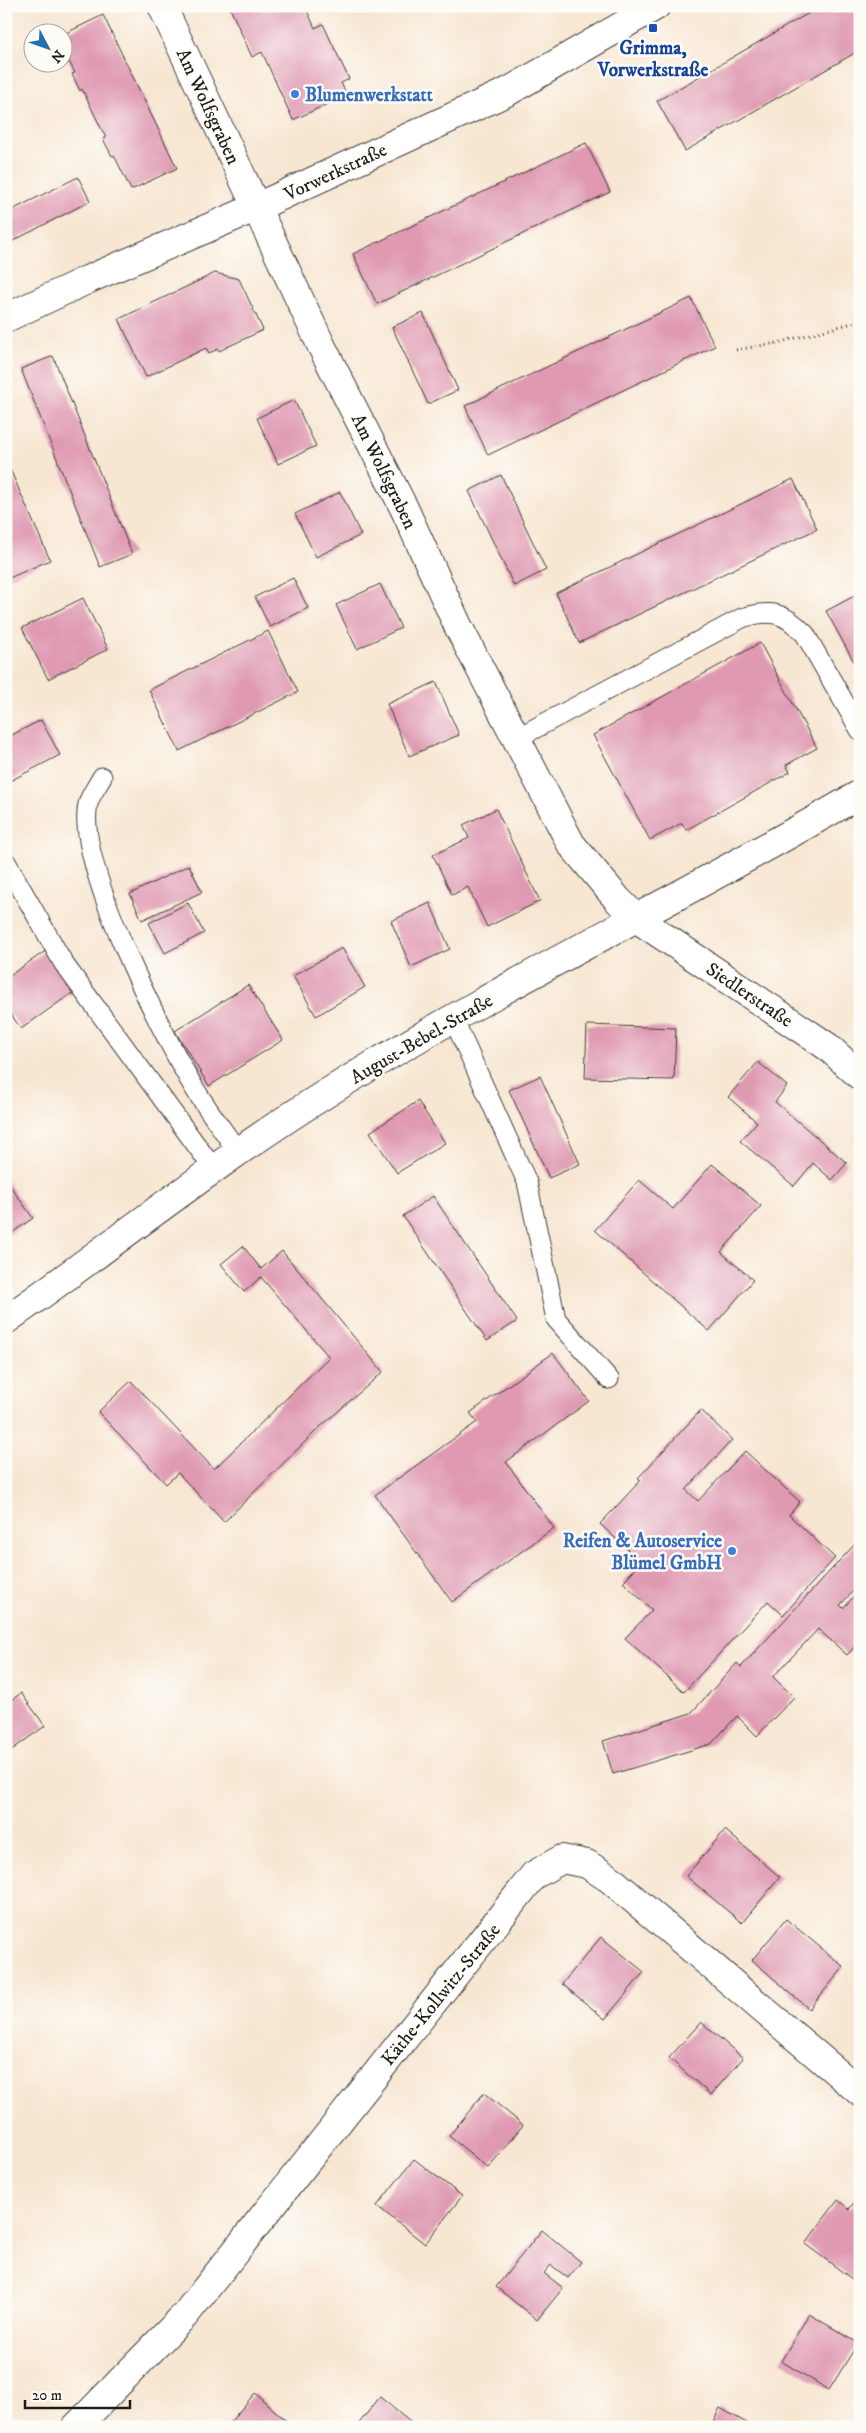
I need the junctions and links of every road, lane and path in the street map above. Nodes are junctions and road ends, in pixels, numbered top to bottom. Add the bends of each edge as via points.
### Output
1 (162, 6) edge
2 (656, 6) edge
3 (257, 207) junction
4 (6, 318) edge
5 (860, 321) edge
6 (736, 350) dead end
7 (860, 730) edge
8 (517, 738) junction
9 (102, 777) dead end
10 (857, 798) edge
11 (6, 862) edge
12 (636, 918) junction
13 (453, 1018) junction
14 (860, 1076) edge
15 (238, 1152) junction
16 (213, 1168) junction
17 (6, 1320) edge
18 (610, 1379) dead end
19 (860, 2092) edge
20 (76, 2427) edge

1 - 3 street, Am Wolfsgraben
2 - 3 street, Vorwerkstraße via 509,91
3 - 4 street, Vorwerkstraße
3 - 8 street, Am Wolfsgraben via 458,626
5 - 6 path via 778,343
7 - 8 lane via 805,634 793,621 776,613 762,612 742,618
8 - 12 street, Am Wolfsgraben via 571,844
9 - 15 lane via 88,804 88,834 98,878 124,948 158,1021 194,1087
10 - 12 street, August-Bebel-Straße
11 - 16 lane via 64,964
12 - 13 street, August-Bebel-Straße
12 - 14 street, Siedlerstraße via 828,1047
13 - 15 street, August-Bebel-Straße via 326,1094
13 - 18 lane via 526,1182 556,1319
15 - 16 street, August-Bebel-Straße
16 - 17 street, August-Bebel-Straße
19 - 20 street, Käthe-Kollwitz-Straße via 610,1879 587,1864 562,1859 534,1875 185,2315

